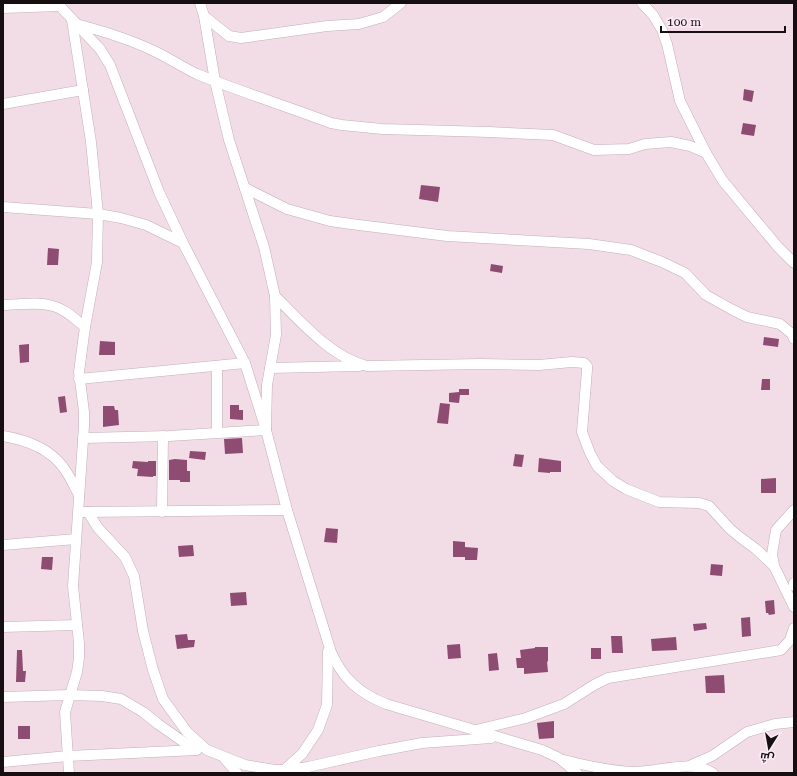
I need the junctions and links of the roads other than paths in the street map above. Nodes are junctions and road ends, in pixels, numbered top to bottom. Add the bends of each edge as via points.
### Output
1 (200, 3) edge
2 (401, 3) edge
3 (642, 3) edge
4 (58, 5) edge
5 (3, 8) edge
6 (204, 16) junction
7 (74, 22) junction
8 (215, 81) junction
9 (83, 90) junction
10 (3, 104) edge
11 (706, 153) junction
12 (245, 188) junction
13 (3, 208) edge
14 (98, 214) junction
15 (183, 243) junction
16 (794, 263) edge
17 (274, 296) junction
18 (3, 305) edge
19 (85, 326) junction
20 (794, 339) edge
21 (245, 363) junction
22 (217, 366) junction
23 (367, 366) junction
24 (270, 368) junction
25 (79, 379) junction
26 (266, 430) junction
27 (217, 432) junction
28 (3, 436) edge
29 (163, 436) junction
30 (83, 438) junction
31 (79, 495) junction
32 (287, 510) junction
33 (794, 510) edge
34 (83, 512) junction
35 (162, 512) junction
36 (76, 539) junction
37 (3, 545) edge
38 (774, 566) junction
39 (794, 607) edge
40 (77, 625) junction
41 (3, 627) edge
42 (794, 628) edge
43 (328, 644) junction
44 (69, 695) junction
45 (3, 696) edge
46 (794, 722) edge
47 (475, 730) junction
48 (497, 737) junction
49 (195, 750) junction
50 (207, 750) junction
51 (68, 756) junction
52 (224, 758) junction
53 (559, 758) junction
54 (3, 762) edge
55 (688, 766) junction
56 (282, 771) edge
57 (69, 773) edge
58 (237, 773) edge
59 (577, 773) edge
60 (670, 773) edge
61 (713, 773) edge

1 - 6 street
2 - 6 street via 383,17 359,24 241,38 229,36
3 - 11 street via 662,30 680,101
4 - 5 street
4 - 7 street
6 - 8 street
7 - 8 street via 132,41
7 - 9 street
7 - 15 street via 100,49 110,65 159,192
8 - 11 street via 342,125 382,129 553,135 594,150 629,149 645,144 671,142
8 - 12 street via 229,140
9 - 10 street
9 - 14 street
11 - 16 street via 723,181
12 - 17 street via 264,247
12 - 20 street via 287,209 330,221 447,236 588,244 631,250 684,273 706,295 747,317 780,324
13 - 14 street
14 - 15 street via 132,221
14 - 19 street via 97,262
15 - 21 street
17 - 23 street via 329,347 343,357
17 - 24 street via 276,335
18 - 19 street via 53,306
19 - 25 street
21 - 22 street
21 - 26 street
22 - 25 street
22 - 27 street
23 - 24 street
23 - 38 street via 584,363 587,370 582,432 598,466 613,481 626,489 659,502 699,503 709,506 730,529
24 - 26 street
25 - 30 street via 84,412
26 - 27 street
26 - 32 street
27 - 29 street
28 - 31 street via 42,448 64,468
29 - 30 street
29 - 35 street
30 - 31 street
31 - 34 street
32 - 35 street
32 - 43 street
33 - 38 street via 776,530 772,554
34 - 35 street
34 - 36 street
34 - 50 street via 124,557 134,576 143,631 163,700 187,732
36 - 37 street
36 - 40 street via 72,586
38 - 39 street
40 - 41 street
40 - 44 street via 79,658
42 - 47 street via 790,640 781,650 608,678 564,704 526,718
43 - 47 street via 345,678 370,698
43 - 56 street via 327,705 318,730 302,754
44 - 45 street
44 - 49 street via 120,699 143,712
44 - 51 street via 65,712
46 - 55 street via 747,732 712,756
47 - 48 street
48 - 53 street via 542,750
48 - 56 street via 422,743
49 - 50 street
49 - 51 street
50 - 52 street
51 - 54 street
51 - 57 street
52 - 56 street via 245,765
52 - 58 street
53 - 55 street via 608,770 635,772
53 - 59 street
55 - 60 street
55 - 61 street via 707,769

